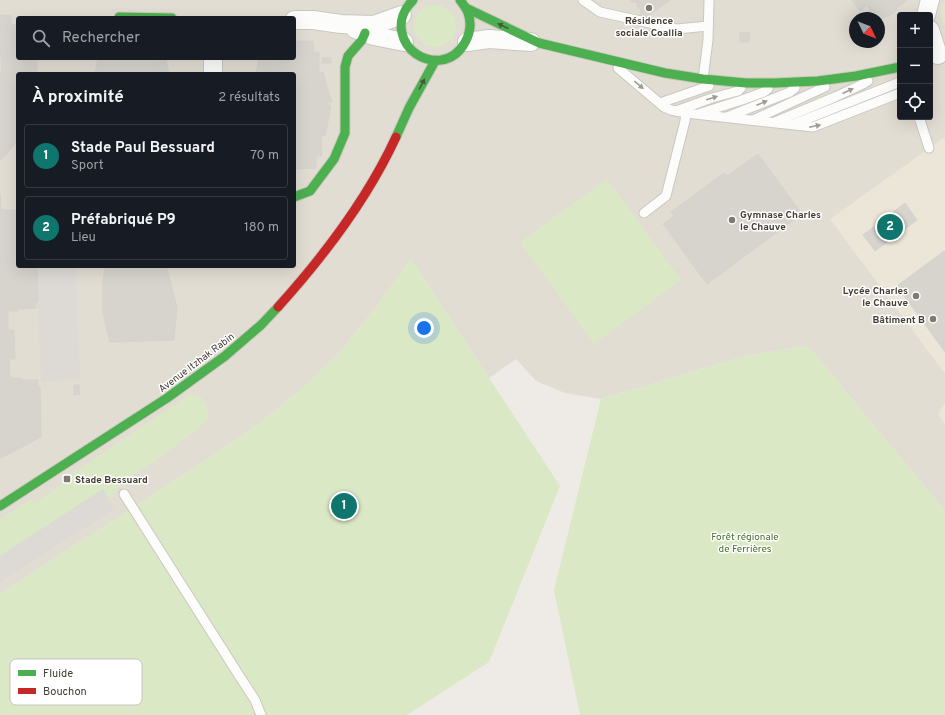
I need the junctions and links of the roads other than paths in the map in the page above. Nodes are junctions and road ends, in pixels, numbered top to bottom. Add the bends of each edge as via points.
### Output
1 (459, 0) edge
2 (583, 0) edge
3 (709, 0) edge
4 (930, 0) edge
5 (406, 5) edge
6 (466, 8) junction
7 (927, 12) edge
8 (296, 20) edge
9 (341, 24) junction
10 (708, 26) junction
11 (365, 33) junction
12 (933, 39) edge
13 (467, 42) junction
14 (539, 43) junction
15 (409, 51) junction
16 (938, 55) edge
17 (213, 60) edge
18 (609, 60) junction
19 (435, 61) junction
20 (897, 68) edge
21 (883, 71) junction
22 (213, 72) edge
23 (838, 78) junction
24 (703, 79) junction
25 (722, 81) junction
26 (803, 82) junction
27 (746, 83) junction
28 (774, 83) junction
29 (897, 83) edge
30 (410, 87) dead end
31 (897, 94) edge
32 (660, 103) junction
33 (409, 108) junction
34 (675, 111) junction
35 (686, 113) junction
36 (698, 114) junction
37 (726, 117) junction
38 (752, 120) junction
39 (920, 120) edge
40 (774, 123) junction
41 (792, 125) junction
42 (929, 148) dead end
43 (296, 196) edge
44 (644, 213) dead end
45 (124, 494) dead end
46 (0, 506) edge
47 (261, 715) edge

1 - 6 main road
2 - 10 lane via 600,12 677,29
3 - 10 lane
4 - 7 street
5 - 9 street via 374,25
5 - 15 main road via 400,24
6 - 13 main road via 471,25
14 -> 6 main road
8 - 9 street
9 - 11 street
10 - 24 lane
11 - 15 street
11 - 43 main road via 348,56 345,67 345,133 334,159 310,191
12 - 16 street
13 - 14 street via 489,39
13 - 19 main road via 453,56
14 - 18 main road
15 - 19 main road
17 - 22 street
18 - 24 main road via 665,74
18 -> 32 lane
33 -> 19 main road, Avenue Itzhak Rabin
20 - 21 main road
21 - 23 main road
40 -> 21 lane via 863,84
23 - 26 main road
23 - 38 lane via 822,89
24 - 25 main road
25 - 27 main road
25 - 32 lane
26 - 28 main road
37 -> 26 lane via 790,92
27 - 28 main road
34 -> 27 lane via 738,91
28 - 36 lane via 764,92
29 - 41 lane
30 - 33 main road, Avenue Itzhak Rabin
41 -> 31 lane via 813,128
32 - 34 lane
33 - 46 main road, Avenue Itzhak Rabin via 388,154 361,202 331,244 261,325 225,356 167,398
34 - 35 lane
35 - 36 lane
35 - 44 lane via 666,196
36 - 37 lane
37 - 38 lane
38 - 40 lane
39 - 42 lane
40 - 41 lane
45 - 47 lane via 255,700

